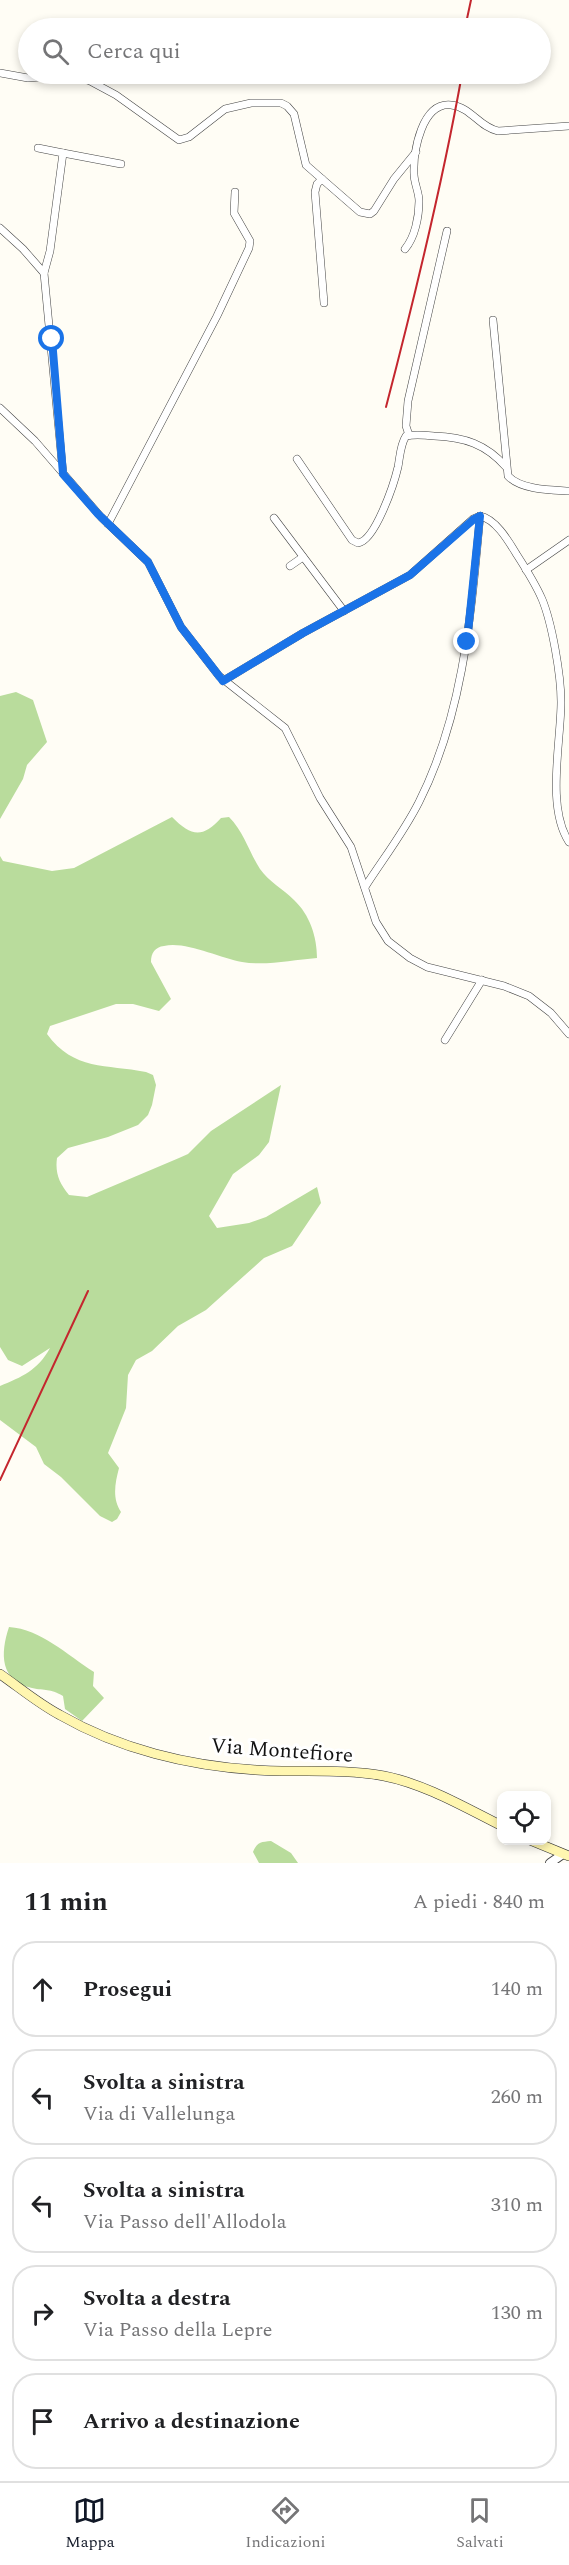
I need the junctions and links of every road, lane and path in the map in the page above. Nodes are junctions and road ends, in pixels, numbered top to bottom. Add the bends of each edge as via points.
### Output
1 (0, 73) edge
2 (18, 76) edge
3 (95, 84) edge
4 (569, 126) edge
5 (38, 148) dead end
6 (417, 151) junction
7 (63, 153) junction
8 (121, 164) dead end
9 (322, 179) junction
10 (235, 192) dead end
11 (0, 228) edge
12 (447, 231) dead end
13 (405, 249) dead end
14 (44, 273) junction
15 (324, 303) dead end
16 (493, 320) dead end
17 (0, 408) edge
18 (409, 435) junction
19 (297, 459) dead end
20 (506, 467) junction
21 (63, 474) junction
22 (569, 491) edge
23 (480, 516) junction
24 (274, 518) dead end
25 (108, 524) junction
26 (569, 540) edge
27 (303, 557) junction
28 (290, 567) dead end
29 (526, 570) junction
30 (344, 611) junction
31 (223, 681) junction
32 (569, 842) edge
33 (364, 887) junction
34 (482, 980) junction
35 (569, 1034) edge
36 (445, 1040) dead end
37 (0, 1674) edge
38 (497, 1824) edge
39 (542, 1845) edge
40 (566, 1855) edge
41 (550, 1863) edge

1 - 2 street
3 - 9 street via 180,140 229,108 259,102 283,104 294,114 306,165
4 - 6 street via 496,131 464,108 441,105 426,118
5 - 7 street
6 - 9 street via 370,214 360,212
6 - 13 street via 414,176 419,208 413,236
7 - 8 street
7 - 14 street
9 - 15 street via 315,192
10 - 25 street via 234,213 250,241 249,248
11 - 14 street
12 - 18 street via 408,401
14 - 21 street
16 - 20 street
17 - 21 street
18 - 19 street via 404,439 384,507 368,538 360,543 350,538
18 - 20 street via 472,442 489,450
20 - 22 street via 508,476 516,482
21 - 25 street
23 - 29 street via 504,535
23 - 30 street via 416,571
23 - 33 street via 467,642 443,742 418,803
24 - 27 street
25 - 31 street via 150,565 181,627
26 - 29 street
27 - 28 street
27 - 30 street
29 - 32 street via 547,613 559,684 557,783 561,824
30 - 31 street
31 - 33 street via 285,728 320,798 351,847
33 - 34 street via 381,932 400,951 427,967
34 - 35 street via 533,998
34 - 36 street
37 - 38 main road, Via Montefiore via 70,1721 141,1749 233,1768 383,1776 417,1786
39 - 40 main road
40 - 41 street

